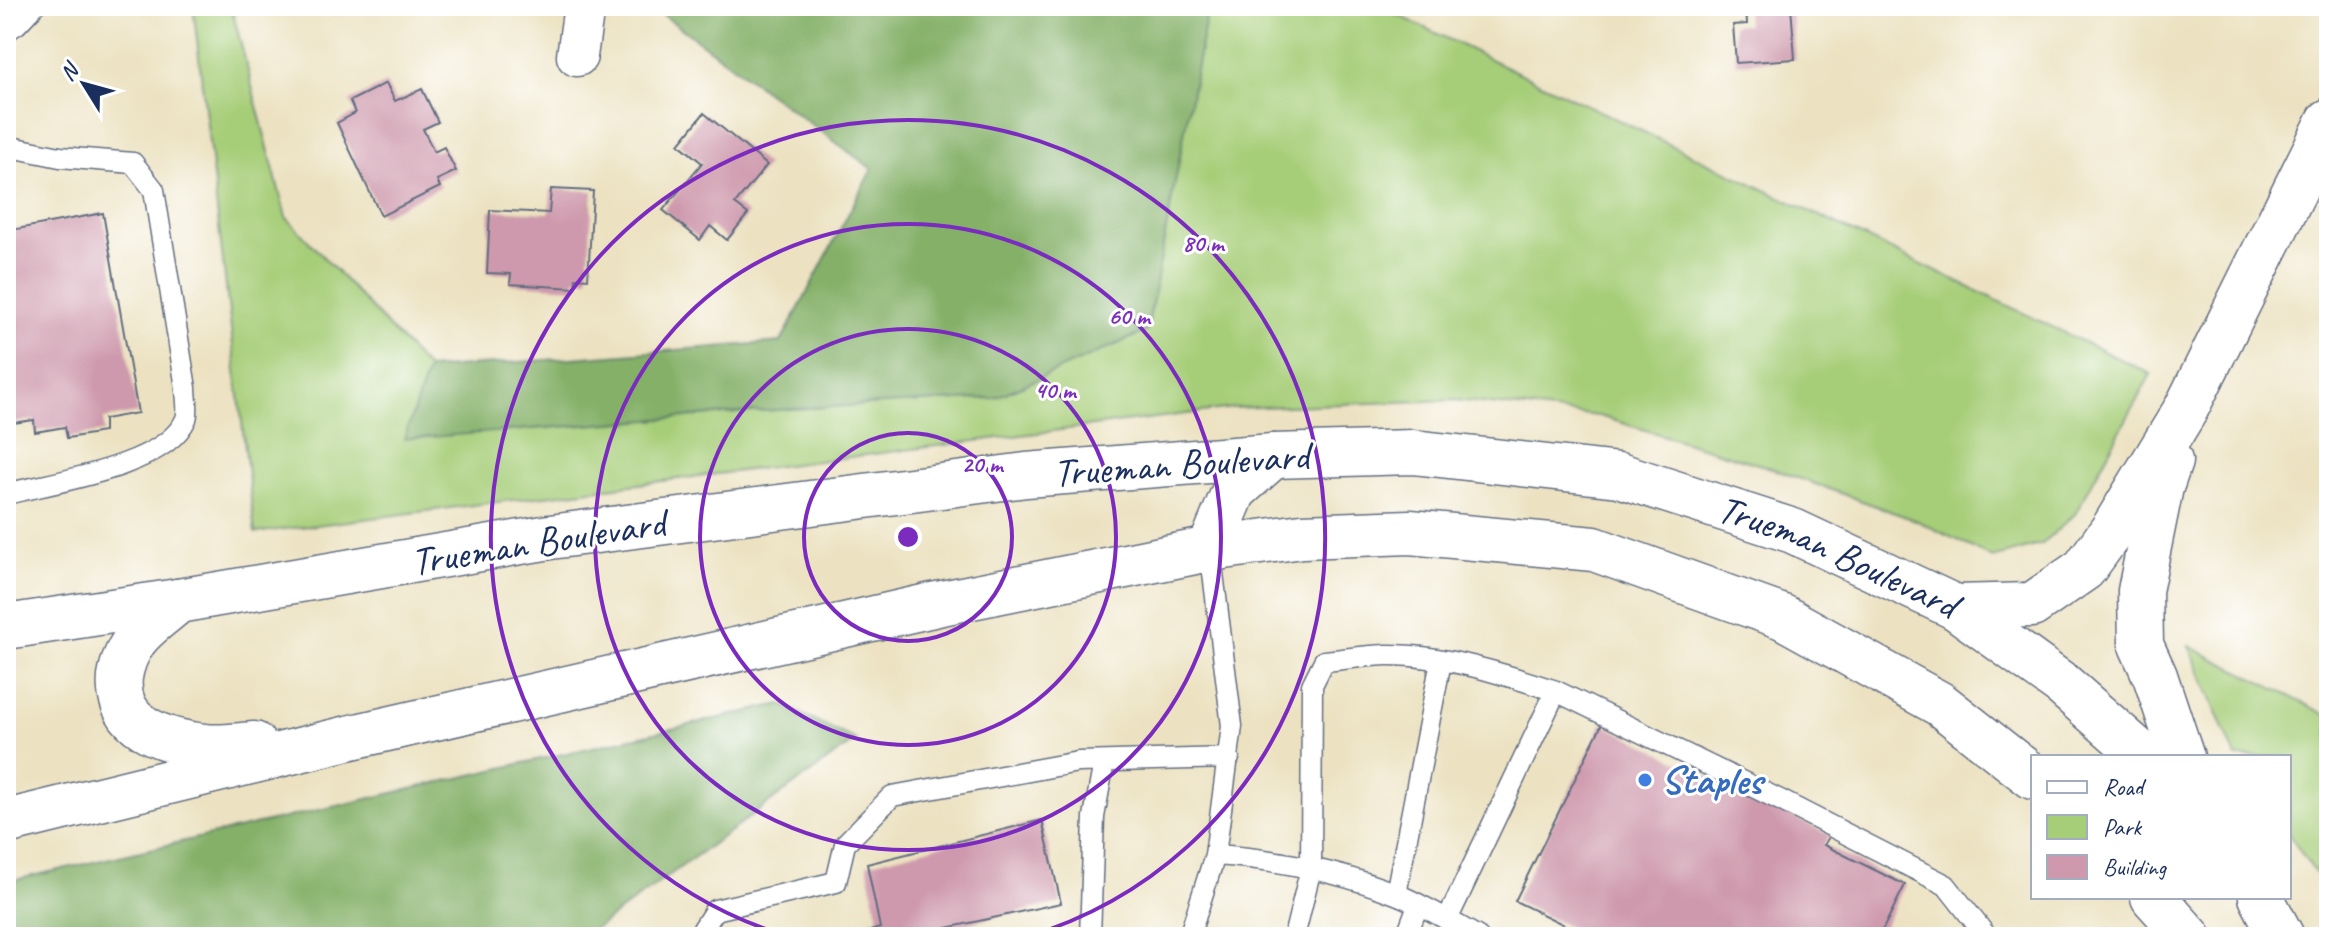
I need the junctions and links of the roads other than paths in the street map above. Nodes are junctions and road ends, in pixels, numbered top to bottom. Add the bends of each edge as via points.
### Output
1 (34, 6) edge
2 (584, 6) edge
3 (6, 31) edge
4 (577, 56) dead end
5 (2329, 121) edge
6 (6, 146) edge
7 (2186, 409) junction
8 (1273, 456) junction
9 (6, 494) edge
10 (1210, 549) junction
11 (178, 601) junction
12 (1955, 607) junction
13 (6, 627) edge
14 (1441, 661) junction
15 (1556, 691) junction
16 (352, 737) junction
17 (2143, 755) edge
18 (2181, 755) edge
19 (1229, 758) junction
20 (1104, 762) junction
21 (2031, 775) edge
22 (6, 822) edge
23 (1215, 855) junction
24 (1311, 868) junction
25 (1396, 894) junction
26 (2155, 899) edge
27 (2262, 899) edge
28 (1418, 905) junction
29 (1447, 920) junction
30 (698, 937) edge
31 (1090, 937) edge
32 (1189, 937) edge
33 (1294, 937) edge
34 (1406, 937) edge
35 (1478, 937) edge
36 (1987, 937) edge
37 (2189, 937) edge
38 (2282, 937) edge

1 - 3 lane
2 - 4 street
5 - 7 main road
6 - 9 lane via 133,163 154,190 187,417 166,446 127,464
7 - 12 main road via 2084,569 2032,605
7 - 18 main road via 2161,487 2140,591 2141,645
8 - 10 main road via 1234,491
8 - 11 main road, Trueman Boulevard via 1026,475 566,535
8 - 12 main road, Trueman Boulevard via 1413,452 1619,475 1793,531
10 - 16 main road, Trueman Boulevard via 937,604
10 - 19 lane via 1232,726
10 - 21 main road, Trueman Boulevard via 1302,536 1410,532 1594,549 1783,617 1940,704
11 - 13 main road, Trueman Boulevard
11 - 16 main road via 135,640 122,661 121,700 127,714 147,731 207,747
12 - 17 main road, Trueman Boulevard via 2063,685
14 - 15 lane
14 - 24 lane via 1388,655 1324,661 1312,685
14 - 25 lane
15 - 29 lane
15 - 36 lane via 1946,885
16 - 22 main road, Trueman Boulevard
19 - 20 lane
19 - 23 lane
20 - 30 lane via 1078,762 892,796 845,844 836,882 715,910
20 - 31 lane via 1094,817
23 - 24 lane
23 - 32 lane
24 - 25 lane
24 - 33 lane
25 - 28 lane
26 - 37 main road
27 - 38 main road
28 - 29 lane
28 - 34 lane
29 - 35 lane

